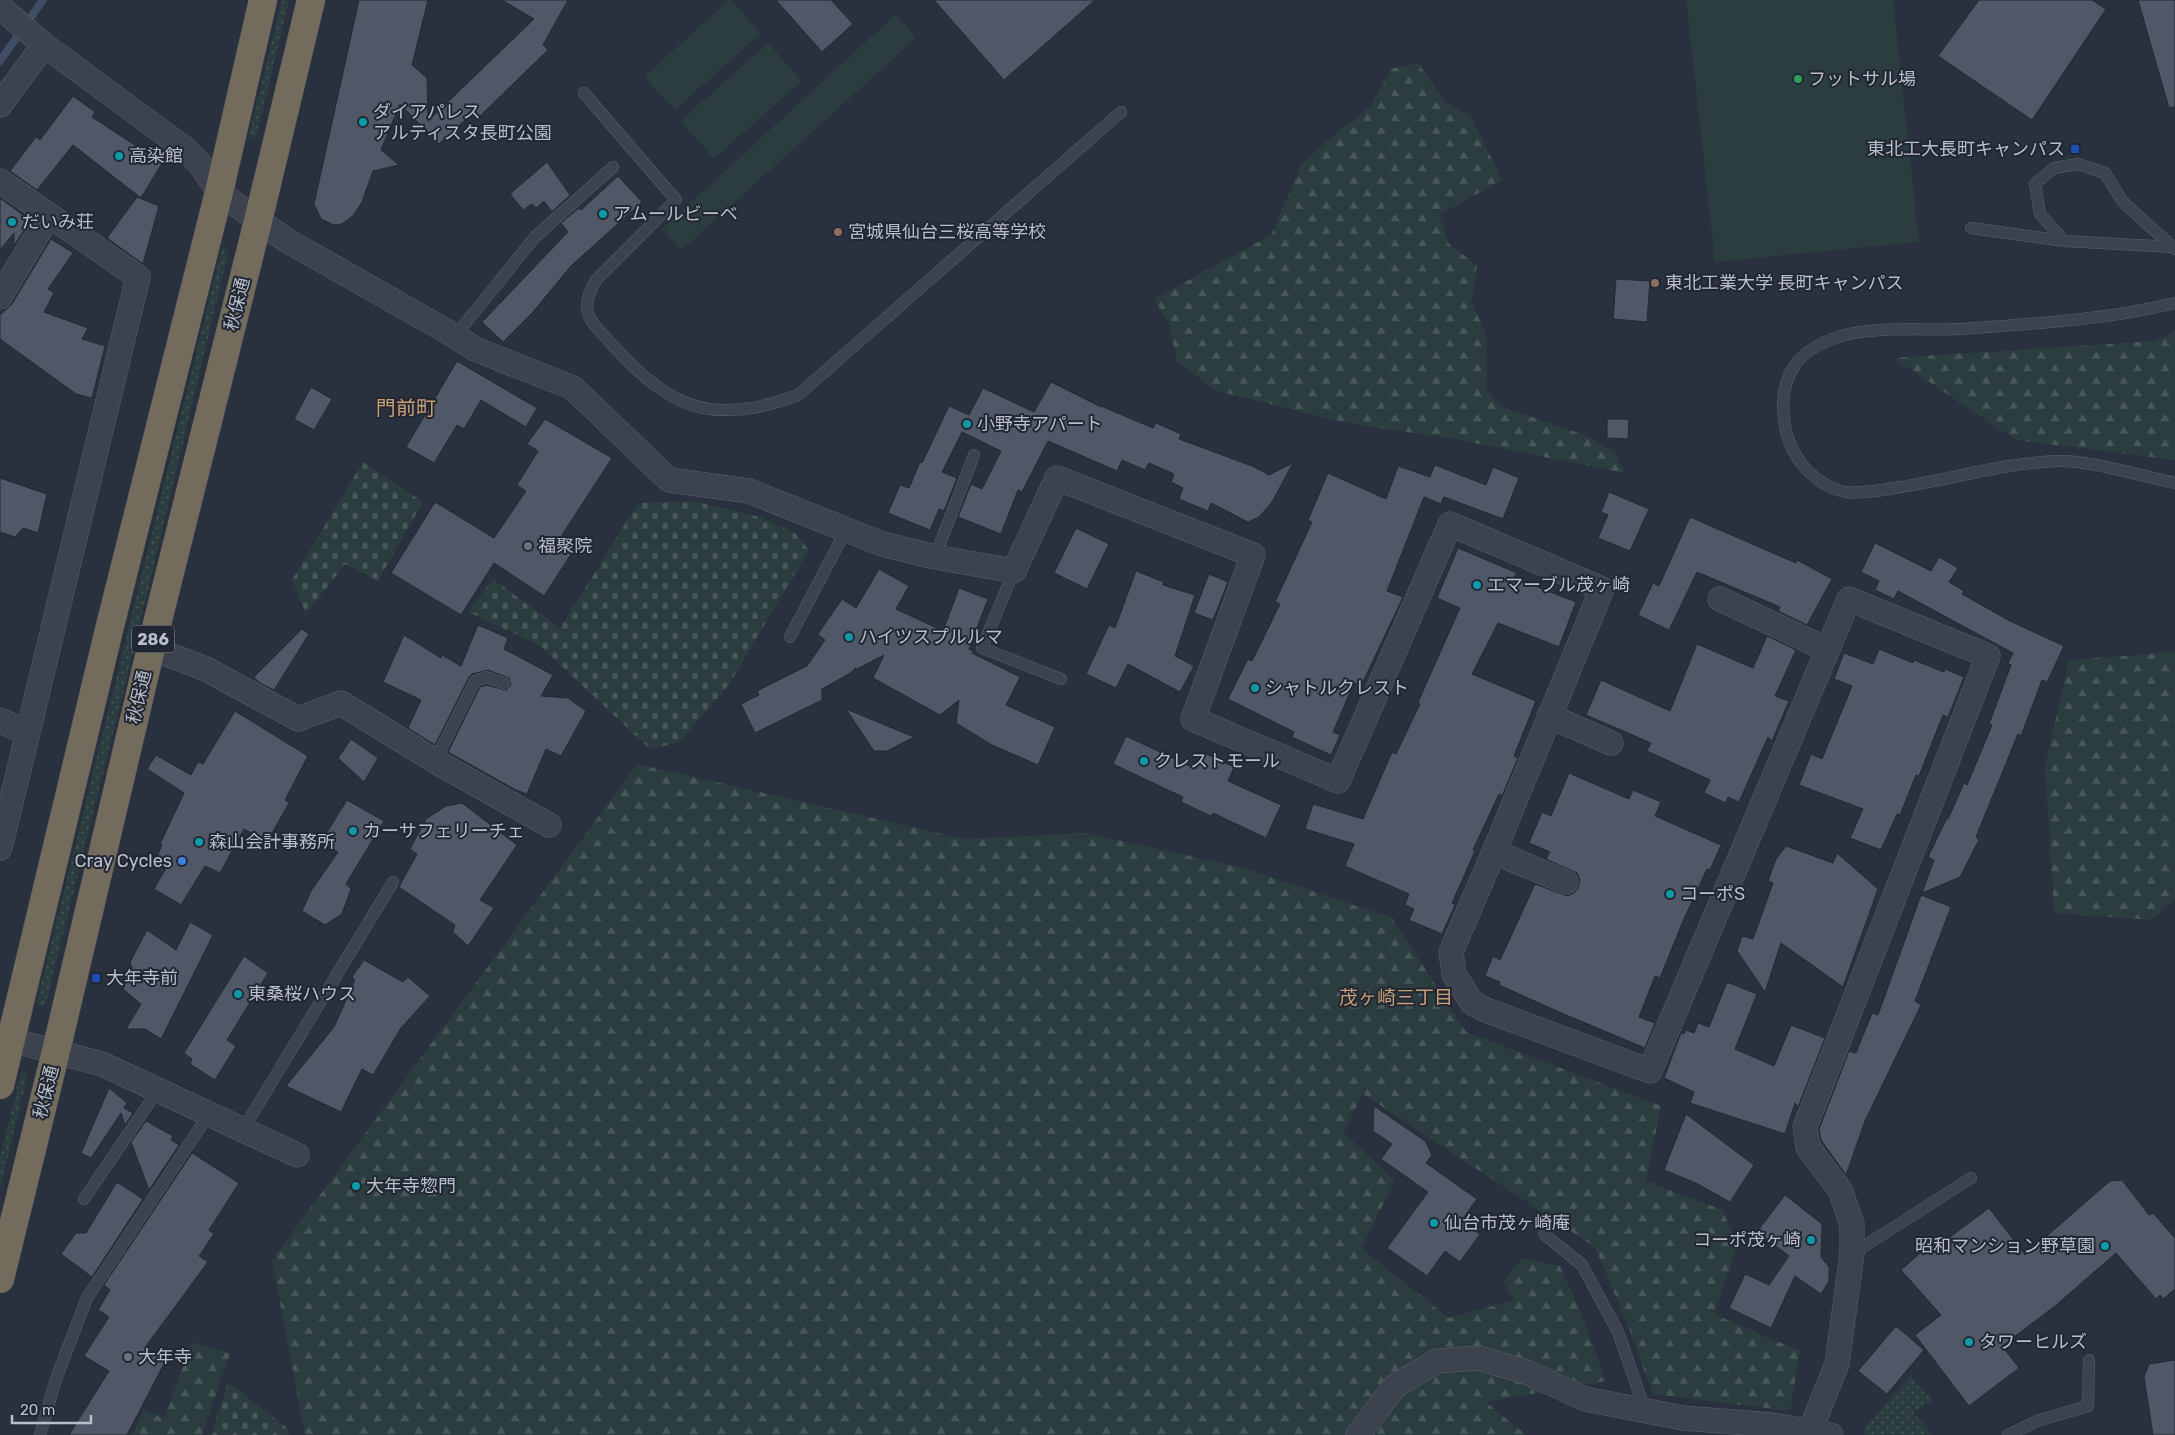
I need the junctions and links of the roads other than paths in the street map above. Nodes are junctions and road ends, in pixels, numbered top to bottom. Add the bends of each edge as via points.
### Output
1 (263, 0) edge
2 (311, 0) edge
3 (4, 12) edge
4 (40, 41) junction
5 (584, 93) dead end
6 (0, 105) edge
7 (1121, 112) dead end
8 (613, 167) dead end
9 (0, 181) edge
10 (219, 192) junction
11 (49, 215) junction
12 (258, 221) junction
13 (1970, 228) dead end
14 (2064, 241) junction
15 (2174, 248) edge
16 (0, 297) edge
17 (2175, 303) edge
18 (455, 336) junction
19 (974, 455) dead end
20 (2175, 483) edge
21 (846, 530) junction
22 (935, 557) junction
23 (1014, 571) junction
24 (1720, 599) dead end
25 (790, 637) dead end
26 (151, 648) junction
27 (1826, 649) junction
28 (1061, 678) dead end
29 (504, 683) dead end
30 (1549, 716) junction
31 (0, 720) edge
32 (26, 733) junction
33 (1610, 743) dead end
34 (435, 761) junction
35 (549, 825) dead end
36 (0, 848) edge
37 (1494, 852) junction
38 (393, 882) dead end
39 (1566, 882) dead end
40 (11, 1040) junction
41 (56, 1051) junction
42 (0, 1085) edge
43 (158, 1090) junction
44 (209, 1114) junction
45 (242, 1131) junction
46 (296, 1155) dead end
47 (1971, 1178) dead end
48 (84, 1199) dead end
49 (1544, 1234) dead end
50 (1852, 1254) junction
51 (0, 1279) edge
52 (2089, 1360) dead end
53 (1645, 1412) junction
54 (1771, 1430) edge
55 (1820, 1433) edge
56 (40, 1435) edge
57 (1358, 1435) edge
58 (2008, 1435) edge

1 - 10 highway, 286
2 - 12 highway, 秋保通 / 286
3 - 4 street
4 - 6 street
4 - 10 street via 184,148
5 - 7 lane via 676,200 596,280 586,308 590,319 630,364 658,388 683,402 708,409 739,411 771,405 798,395
8 - 18 lane via 536,236
9 - 11 street
10 - 12 street
10 - 40 highway, 286 via 108,630
11 - 16 street
11 - 32 street via 138,277
12 - 18 street
12 - 26 highway, 秋保通 / 286
13 - 14 lane
14 - 15 lane
14 - 15 lane via 2040,214 2035,184 2054,168 2078,164 2105,173 2123,202
17 - 20 lane via 2116,316 1958,329 1861,332 1836,337 1815,347 1795,364 1785,389 1783,415 1789,445 1802,466 1821,482 1846,492 1873,491 2000,467 2061,461
18 - 21 street via 475,349 573,388 669,480 749,491
19 - 22 lane
21 - 22 street via 882,544
21 - 25 lane
22 - 23 street
23 - 28 lane via 982,648
23 - 30 street via 1057,478 1252,555 1193,719 1338,781 1450,524 1602,589
24 - 27 street
26 - 34 street via 206,669 298,719 341,703
26 - 41 highway, 秋保通 / 286
27 - 37 street via 1650,1071 1472,1003 1454,974 1451,952
27 - 50 street via 1849,598 1988,656 1805,1127 1808,1147 1840,1190 1852,1224
29 - 34 lane via 486,677 475,681
30 - 33 street
30 - 37 street
31 - 32 street
32 - 36 street
34 - 35 street
37 - 39 street
38 - 45 lane
40 - 41 street
40 - 42 highway, 286
41 - 43 street via 102,1064
41 - 51 highway, 秋保通 / 286
43 - 44 street
43 - 48 lane
44 - 45 street
44 - 56 lane via 88,1298 56,1379
45 - 46 street
47 - 50 lane
49 - 53 lane via 1582,1265 1618,1332
50 - 55 street via 1836,1364
52 - 58 lane via 2088,1406 2037,1421
53 - 54 street
53 - 57 street via 1585,1399 1529,1373 1478,1358 1436,1361 1395,1386
54 - 55 street

